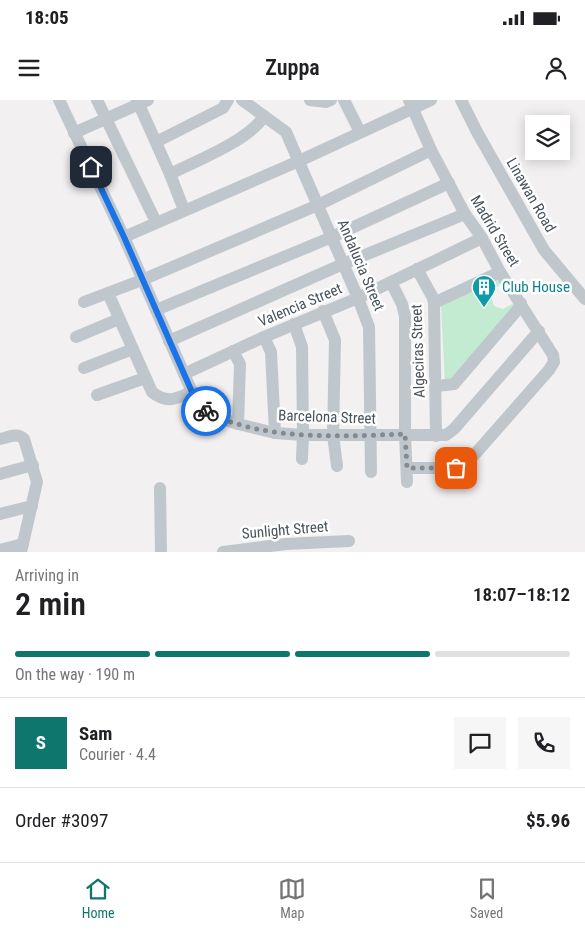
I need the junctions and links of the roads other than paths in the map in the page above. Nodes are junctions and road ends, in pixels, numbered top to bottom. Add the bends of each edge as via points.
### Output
1 (59, 100) edge
2 (97, 100) edge
3 (228, 100) edge
4 (242, 100) edge
5 (310, 100) edge
6 (331, 100) edge
7 (344, 100) edge
8 (430, 100) edge
9 (461, 100) edge
10 (141, 101) edge
11 (410, 104) edge
12 (264, 116) junction
13 (105, 118) junction
14 (360, 132) junction
15 (74, 133) junction
16 (156, 142) junction
17 (431, 150) junction
18 (299, 160) junction
19 (170, 174) junction
20 (449, 183) junction
21 (318, 205) junction
22 (184, 210) junction
23 (465, 214) junction
24 (156, 222) junction
25 (124, 237) junction
26 (332, 237) junction
27 (482, 238) junction
28 (343, 264) junction
29 (417, 269) junction
30 (500, 272) junction
31 (142, 280) junction
32 (391, 282) junction
33 (108, 292) junction
34 (358, 298) junction
35 (585, 299) edge
36 (84, 302) dead end
37 (520, 303) junction
38 (434, 304) junction
39 (156, 310) junction
40 (324, 311) junction
41 (119, 319) junction
42 (294, 324) junction
43 (539, 332) junction
44 (76, 337) dead end
45 (264, 337) junction
46 (168, 341) junction
47 (133, 348) junction
48 (233, 351) junction
49 (84, 368) dead end
50 (184, 374) junction
51 (144, 378) junction
52 (436, 386) junction
53 (192, 392) junction
54 (97, 396) dead end
55 (238, 424) junction
56 (275, 433) junction
57 (405, 434) junction
58 (303, 435) junction
59 (333, 435) junction
60 (370, 436) junction
61 (436, 436) junction
62 (0, 439) edge
63 (302, 459) dead end
64 (33, 465) junction
65 (337, 466) dead end
66 (407, 468) junction
67 (371, 472) dead end
68 (0, 474) edge
69 (407, 482) dead end
70 (160, 488) dead end
71 (32, 506) junction
72 (0, 514) edge
73 (349, 541) dead end
74 (22, 548) edge
75 (0, 550) edge
76 (161, 552) edge
77 (223, 552) edge

1 - 15 street, Barcelona Street
2 - 13 street
3 - 16 street via 223,108
4 - 12 street, Andalucia Street
5 - 6 street
7 - 14 street
8 - 11 street
9 - 35 street, Linawan Road via 544,250
10 - 13 street
10 - 16 street
11 - 14 street
11 - 17 street, Madrid Street
12 - 18 street, Andalucia Street via 286,132
12 - 19 street via 260,124 244,136
13 - 15 street
13 - 24 street
14 - 18 street
15 - 25 street, Barcelona Street
16 - 19 street
17 - 20 street, Madrid Street
17 - 21 street
18 - 21 street, Andalucia Street
18 - 22 street
19 - 22 street
20 - 23 street, Madrid Street
20 - 26 street
21 - 26 street, Andalucia Street
21 - 31 street
22 - 24 street
23 - 27 street, Madrid Street
23 - 28 street
24 - 25 street
25 - 31 street, Barcelona Street
26 - 28 street, Andalucia Street
26 - 39 street
27 - 29 street, Valencia Street
27 - 30 street, Madrid Street
28 - 34 street, Andalucia Street
28 - 46 street
29 - 32 street, Valencia Street
29 - 38 street, Algeciras Street
30 - 37 street, Madrid Street
30 - 38 street
31 - 33 street
31 - 39 street, Barcelona Street
32 - 34 street, Valencia Street
32 - 57 street via 405,316
33 - 36 street
33 - 41 street
34 - 40 street, Valencia Street
34 - 60 street, Andalucia Street via 369,328
37 - 43 street, Madrid Street
37 - 52 street via 454,384
38 - 52 street, Algeciras Street
39 - 46 street, Barcelona Street
40 - 42 street, Valencia Street
40 - 59 street via 335,340
41 - 44 street
41 - 47 street
42 - 45 street, Valencia Street
42 - 58 street via 302,348
43 - 61 street via 454,429 446,435
43 - 66 street, Madrid Street via 554,362 468,462 456,468
45 - 48 street, Valencia Street
45 - 56 street via 271,352
46 - 50 street, Barcelona Street
47 - 49 street
47 - 51 street
48 - 50 street, Valencia Street
48 - 55 street via 240,364
50 - 53 street, Barcelona Street
51 - 53 street via 159,397 170,400
51 - 54 street
52 - 61 street, Algeciras Street
53 - 55 street, Barcelona Street via 200,406 212,415
55 - 56 street, Barcelona Street
56 - 58 street, Barcelona Street
57 - 60 street, Barcelona Street
57 - 61 street, Barcelona Street
57 - 66 street
58 - 59 street, Barcelona Street
58 - 63 street
59 - 60 street, Barcelona Street
59 - 65 street
60 - 67 street, Andalucia Street
62 - 64 street via 21,436
64 - 68 street
64 - 71 street via 37,482
66 - 69 street
70 - 76 street
71 - 72 street
71 - 74 street
73 - 77 street, Sunlight Street
74 - 75 street

